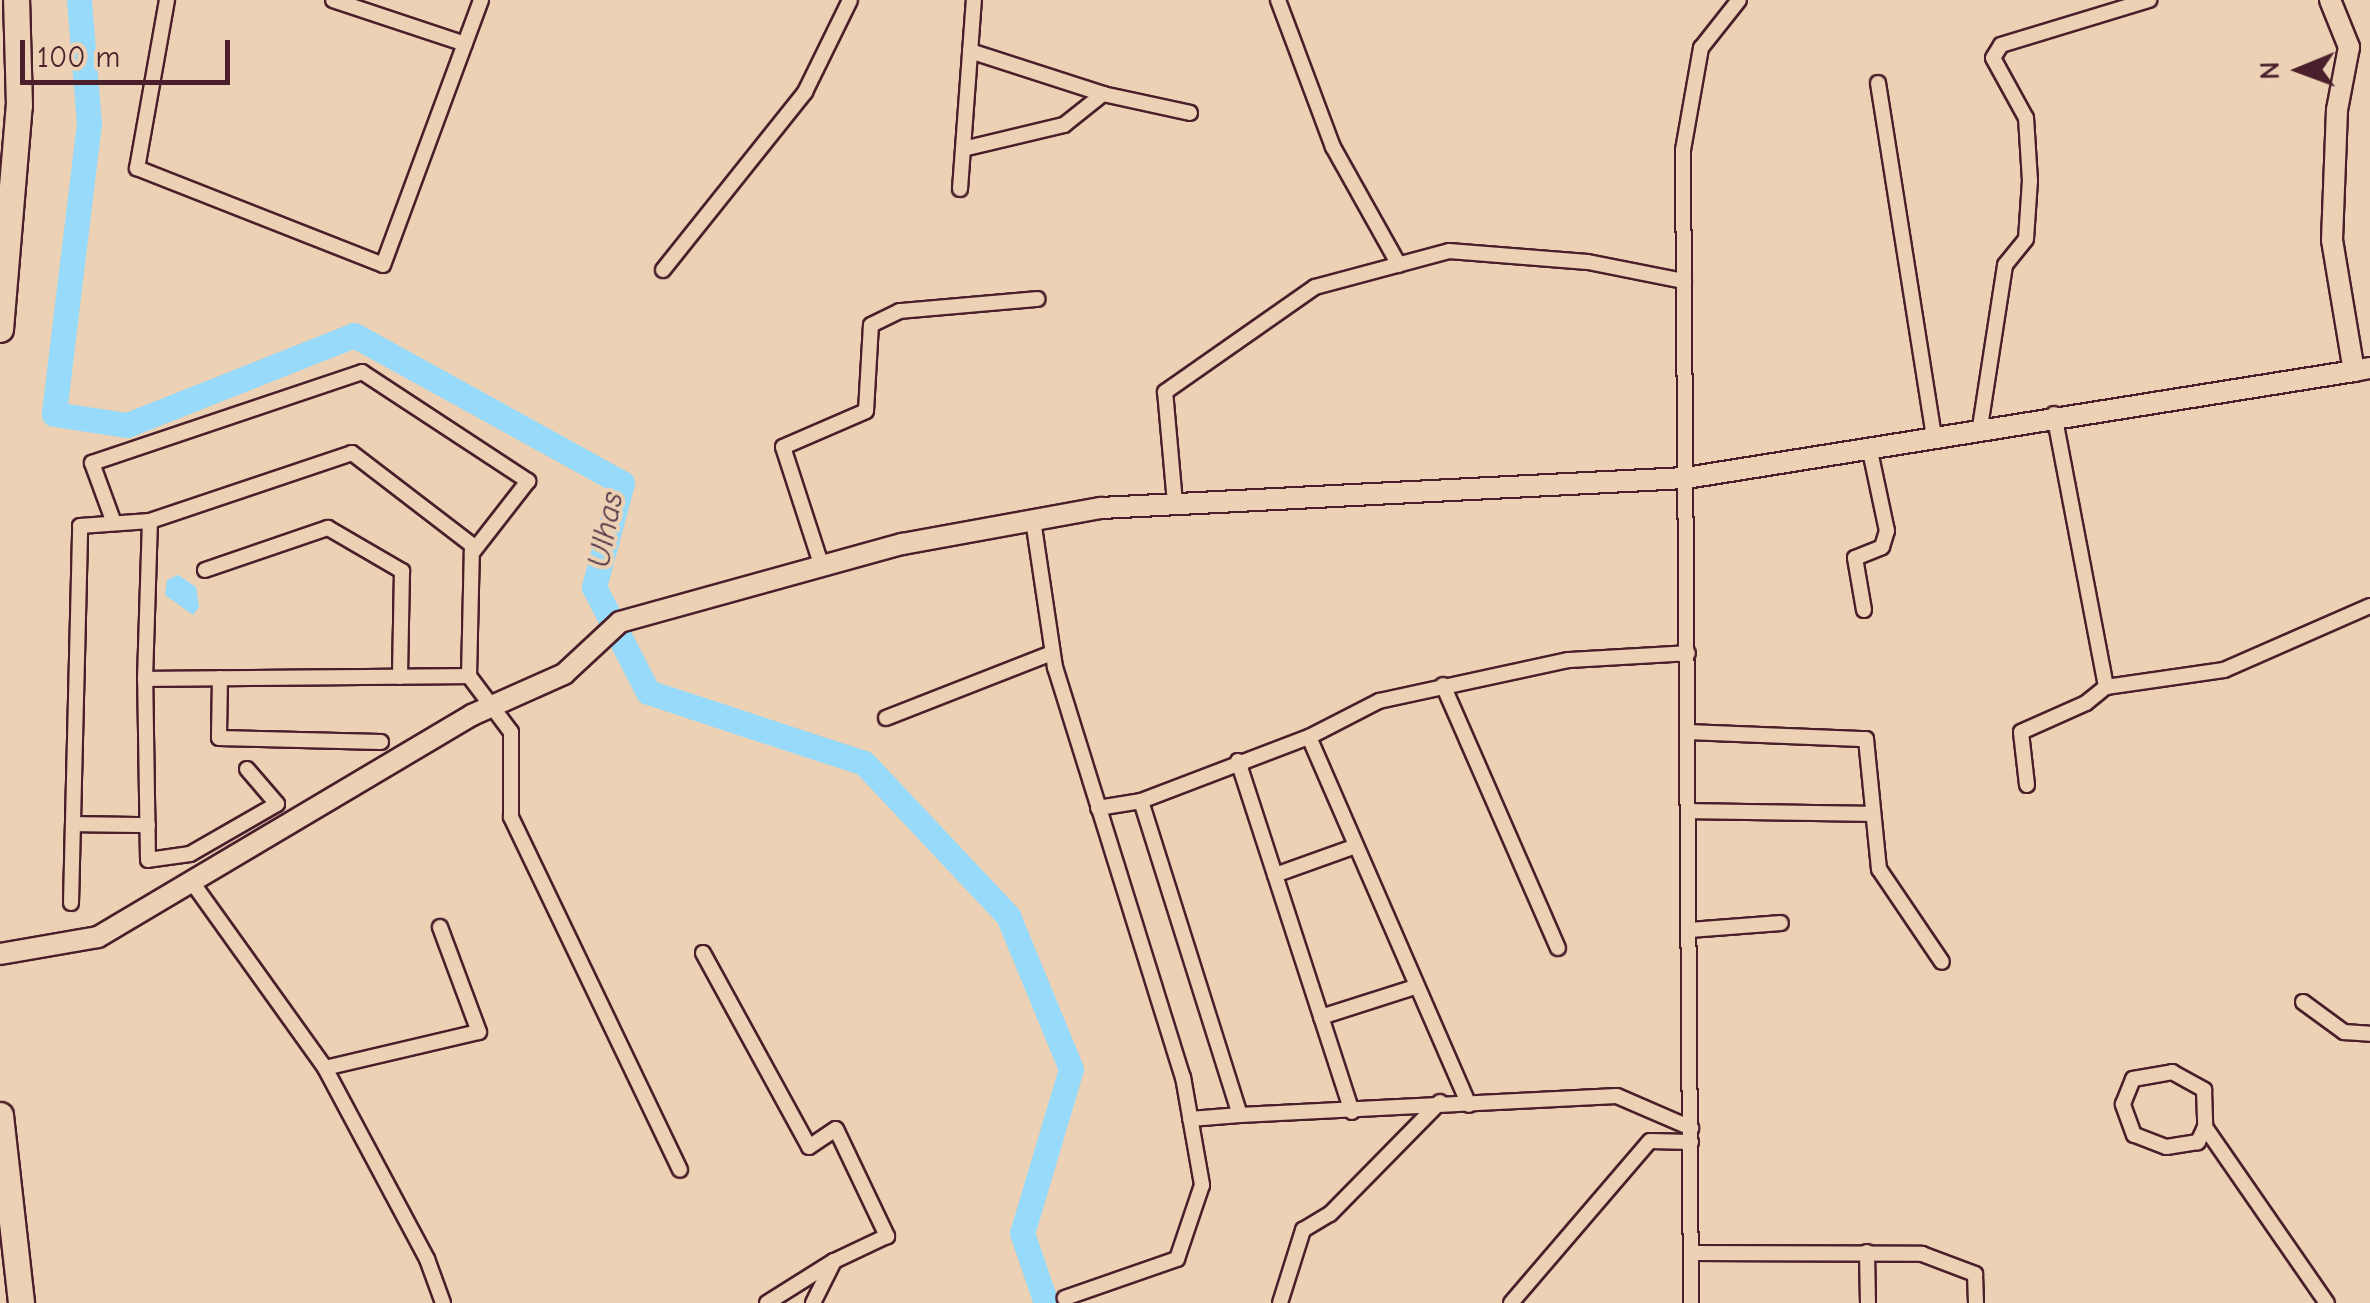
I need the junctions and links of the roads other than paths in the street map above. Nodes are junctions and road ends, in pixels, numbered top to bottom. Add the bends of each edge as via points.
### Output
1 (16, 0) edge
2 (167, 0) edge
3 (334, 0) edge
4 (481, 0) edge
5 (850, 0) edge
6 (974, 0) edge
7 (1278, 0) edge
8 (1740, 0) edge
9 (2148, 0) edge
10 (2330, 0) edge
11 (465, 44) junction
12 (970, 51) junction
13 (1878, 82) dead end
14 (1103, 94) junction
15 (1190, 113) dead end
16 (963, 149) junction
17 (960, 189) dead end
18 (1399, 265) junction
19 (663, 270) dead end
20 (1684, 281) junction
21 (1037, 300) dead end
22 (0, 329) edge
23 (2362, 369) edge
24 (2054, 414) junction
25 (1980, 427) junction
26 (1934, 435) junction
27 (1869, 446) junction
28 (1686, 478) junction
29 (1175, 503) junction
30 (1033, 520) junction
31 (150, 521) junction
32 (114, 524) junction
33 (472, 554) junction
34 (822, 567) junction
35 (205, 570) dead end
36 (2370, 606) edge
37 (1864, 610) dead end
38 (1052, 653) junction
39 (1688, 653) junction
40 (470, 676) junction
41 (400, 677) junction
42 (145, 678) junction
43 (220, 678) junction
44 (1443, 685) junction
45 (2106, 687) junction
46 (495, 706) junction
47 (886, 718) dead end
48 (1688, 732) junction
49 (1309, 737) junction
50 (381, 742) dead end
51 (1238, 760) junction
52 (246, 770) dead end
53 (2027, 785) dead end
54 (1141, 800) junction
55 (1098, 808) junction
56 (1689, 811) junction
57 (1872, 814) junction
58 (73, 824) junction
59 (148, 824) junction
60 (1356, 846) junction
61 (1275, 875) junction
62 (192, 882) junction
63 (71, 903) dead end
64 (1782, 924) dead end
65 (440, 927) dead end
66 (1690, 930) junction
67 (1558, 948) dead end
68 (703, 953) dead end
69 (0, 954) edge
70 (1942, 962) dead end
71 (1415, 987) junction
72 (2304, 1002) dead end
73 (1321, 1018) junction
74 (2370, 1034) edge
75 (325, 1068) junction
76 (1440, 1102) junction
77 (1469, 1105) junction
78 (1352, 1112) junction
79 (0, 1115) edge
80 (1240, 1116) junction
81 (1190, 1118) junction
82 (2205, 1127) junction
83 (1691, 1135) junction
84 (680, 1170) dead end
85 (1867, 1252) junction
86 (1692, 1253) junction
87 (834, 1260) junction
88 (1065, 1298) dead end
89 (21, 1303) edge
90 (444, 1303) edge
91 (767, 1303) edge
92 (813, 1303) edge
93 (1280, 1303) edge
94 (1511, 1303) edge
95 (1691, 1303) edge
96 (1868, 1303) edge
97 (1976, 1303) edge
98 (2326, 1303) edge

1 - 22 highway via 18,106
2 - 11 street via 137,168 383,265
3 - 11 street
4 - 11 street
5 - 19 street via 805,92
6 - 12 street
7 - 18 street via 1334,147
8 - 20 street via 1701,48 1683,150
9 - 25 street via 2001,45 1993,58 2026,118 2030,181 2026,239 2006,265
10 - 23 street via 2349,46 2336,110 2332,240
12 - 14 street
12 - 16 street
13 - 26 street
14 - 15 street
14 - 16 street via 1064,125
16 - 17 street
18 - 20 street via 1449,251 1588,262
18 - 29 street via 1315,288 1165,392
20 - 28 street
21 - 34 street via 900,311 871,325 866,411 783,447
23 - 24 street
24 - 25 street
24 - 45 street
25 - 26 street
26 - 27 street
27 - 28 street
27 - 37 street via 1887,531 1882,547 1856,558
28 - 29 street
28 - 39 street
29 - 30 street
30 - 34 street via 902,544
30 - 38 street
31 - 32 street
31 - 33 street via 352,453 472,544
31 - 42 street
32 - 33 street via 92,463 362,372 528,482
32 - 58 street via 80,526
33 - 40 street
34 - 46 street via 620,622 576,662
35 - 41 street via 328,528 402,571
36 - 45 street via 2224,670
38 - 47 street
38 - 55 street
39 - 44 street via 1568,660
39 - 48 street
40 - 41 street
40 - 46 street
41 - 43 street
42 - 43 street
42 - 59 street
43 - 50 street via 219,738
44 - 49 street via 1379,701
44 - 67 street
45 - 53 street via 2022,732
46 - 62 street
46 - 84 street via 511,732 511,817
48 - 56 street
48 - 57 street via 1866,739
49 - 51 street
49 - 60 street
51 - 54 street
51 - 61 street
52 - 59 street via 277,804 190,854 148,860
54 - 55 street
54 - 80 street
55 - 81 street
56 - 57 street
56 - 66 street
57 - 70 street via 1879,868
58 - 59 street
58 - 63 street
60 - 61 street
60 - 71 street
61 - 73 street
62 - 69 street via 98,937
62 - 75 street
64 - 66 street
65 - 75 street via 479,1032
66 - 83 street
68 - 87 street via 809,1147 836,1129 887,1236
71 - 73 street
71 - 77 street
72 - 74 street via 2344,1032
73 - 78 street
75 - 90 street
76 - 77 street
76 - 78 street
76 - 93 street via 1330,1214 1303,1230
77 - 83 street via 1617,1096
78 - 80 street
79 - 89 highway
80 - 81 street
81 - 88 street via 1202,1184 1177,1259
82 - 82 street via 2204,1090 2172,1072 2134,1079 2123,1104 2134,1136 2166,1146 2198,1142
82 - 98 street
83 - 86 street
83 - 94 street via 1650,1141
85 - 86 street
85 - 96 street
85 - 97 street via 1956,1263 1975,1274
86 - 95 street
87 - 91 street
87 - 92 street

